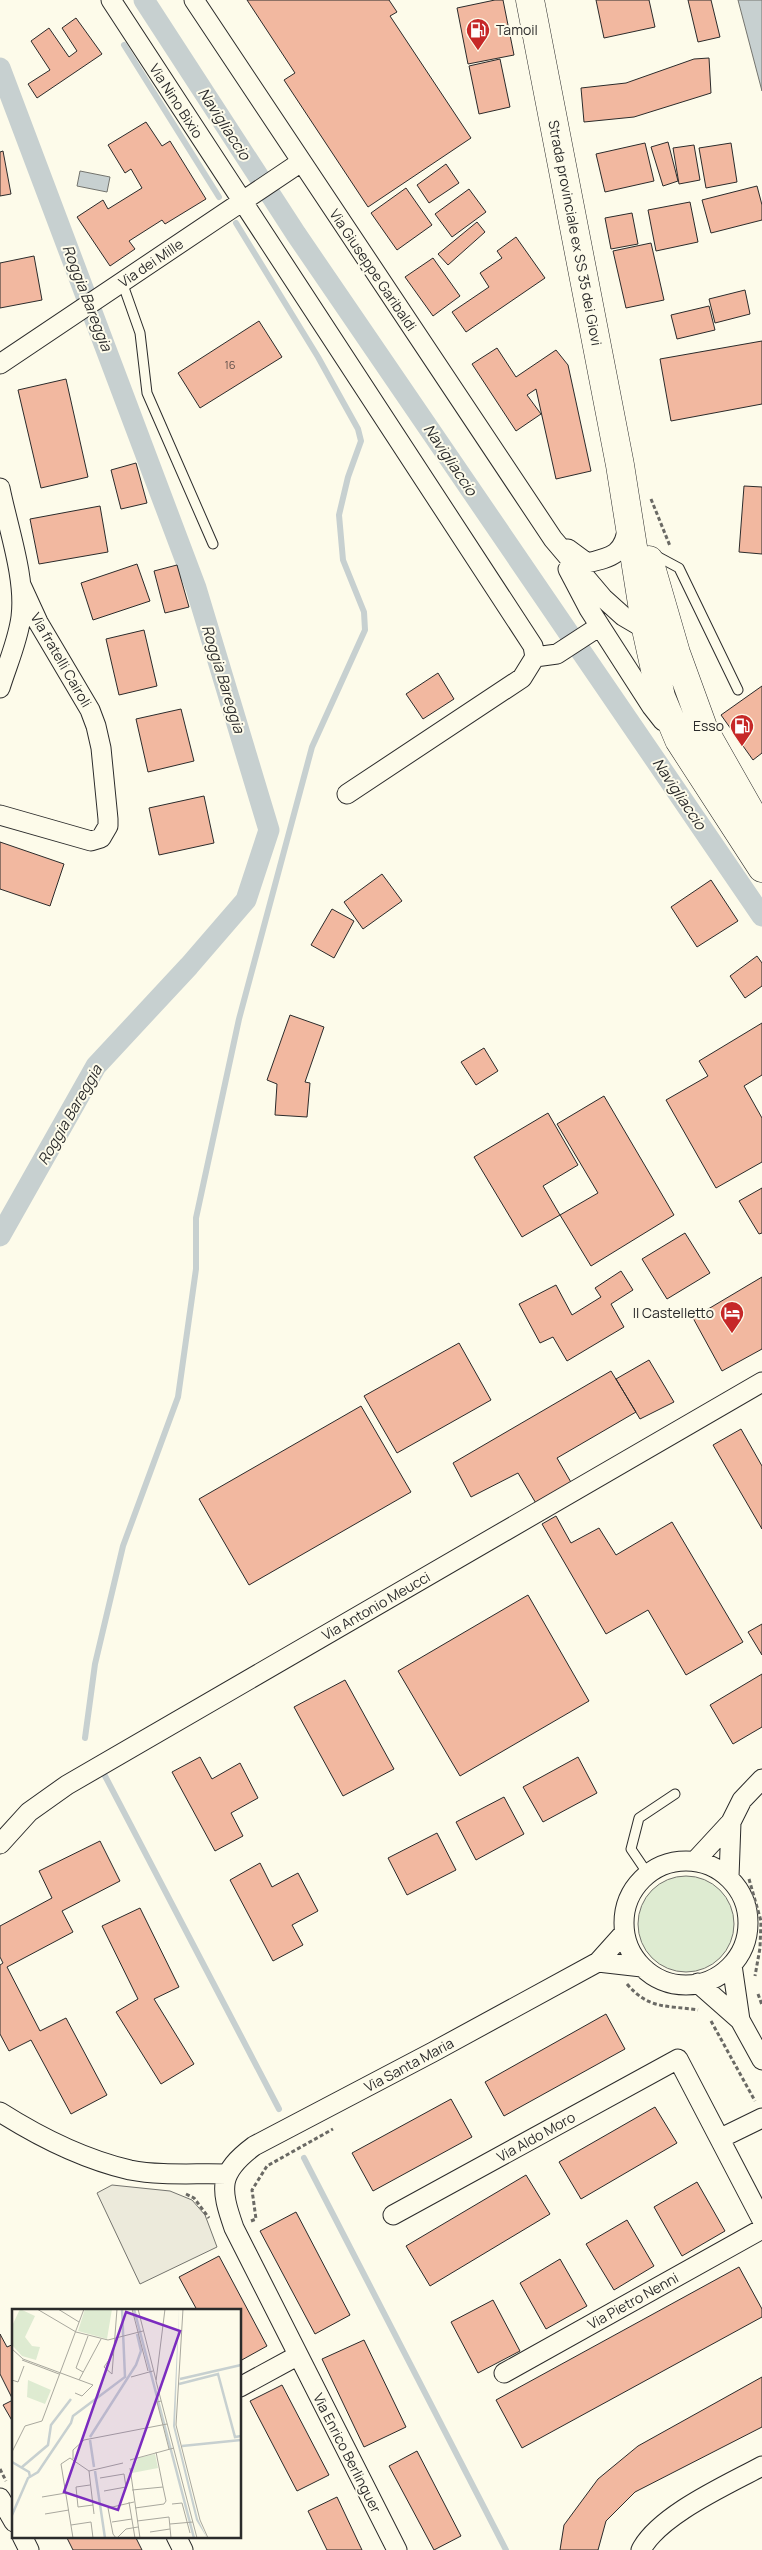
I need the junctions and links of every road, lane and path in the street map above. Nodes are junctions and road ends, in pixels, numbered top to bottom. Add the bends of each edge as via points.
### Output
1 (111, 0) edge
2 (194, 0) edge
3 (530, 0) edge
4 (301, 162) junction
5 (248, 198) junction
6 (122, 282) junction
7 (0, 364) edge
8 (620, 465) junction
9 (0, 488) edge
10 (628, 525) junction
11 (553, 539) junction
12 (214, 544) dead end
13 (646, 550) junction
14 (21, 585) junction
15 (595, 629) junction
16 (646, 629) junction
17 (676, 653) junction
18 (535, 658) junction
19 (0, 688) edge
20 (738, 690) dead end
21 (679, 740) junction
22 (347, 794) dead end
23 (0, 815) edge
24 (762, 832) edge
25 (762, 868) edge
26 (762, 1382) edge
27 (762, 1779) edge
28 (675, 1794) dead end
29 (731, 1822) junction
30 (0, 1844) edge
31 (695, 1861) junction
32 (648, 1874) junction
33 (738, 1874) junction
34 (624, 1933) junction
35 (598, 1962) junction
36 (732, 1965) junction
37 (642, 1967) junction
38 (753, 1983) dead end
39 (698, 1984) junction
40 (756, 1990) dead end
41 (762, 2005) edge
42 (740, 2020) junction
43 (717, 2033) dead end
44 (762, 2060) edge
45 (0, 2112) edge
46 (760, 2112) edge
47 (721, 2138) junction
48 (227, 2174) junction
49 (393, 2216) dead end
50 (762, 2220) edge
51 (762, 2229) edge
52 (297, 2356) junction
53 (504, 2373) dead end
54 (241, 2386) edge
55 (762, 2466) edge
56 (0, 2498) edge
57 (12, 2519) edge
58 (23, 2538) edge
59 (177, 2538) edge
60 (29, 2550) edge
61 (183, 2550) edge
62 (397, 2550) edge
63 (641, 2550) edge

1 - 5 street, Via Nino Bixio
2 - 4 street, Via Giuseppe Garibaldi
3 - 8 main road, Strada provinciale ex SS 35 dei Giovi
4 - 5 street, Via dei Mille
4 - 11 street, Via Giuseppe Garibaldi
5 - 6 street, Via dei Mille
5 - 18 street, Via Nino Bixio via 528,636
6 - 7 street, Via dei Mille
6 - 12 lane via 140,333 146,393
8 - 10 main road, Strada provinciale ex SS 35 dei Giovi
8 - 13 main road, Strada provinciale ex SS 35 dei Giovi
9 - 14 street, Via fratelli Cairoli
10 - 11 street via 626,541 618,551 609,558 587,563
10 - 16 main road, Strada provinciale ex SS 35 dei Giovi
11 - 15 street via 589,609
11 - 16 street via 603,598 623,616
13 - 17 main road, Strada provinciale ex SS 35 dei Giovi
13 - 20 lane via 679,568
14 - 19 street, Via fratelli Cairoli via 19,629
14 - 23 street, Via fratelli Cairoli via 38,622 90,710 101,748 108,826 101,838 90,840
15 - 18 street via 557,654
15 - 21 street
16 - 17 street
16 - 21 main road, Strada provinciale ex SS 35 dei Giovi via 661,698
17 - 24 main road, Strada provinciale ex SS 35 dei Giovi via 704,730
18 - 22 street via 522,678
21 - 25 main road, Strada provinciale ex SS 35 dei Giovi
26 - 30 street, Via Antonio Meucci via 67,1785 29,1812
27 - 29 street via 742,1800
28 - 32 lane via 639,1818 631,1849
29 - 31 street
29 - 33 street
31 - 32 street via 676,1861
31 - 33 street
32 - 34 street via 630,1895 624,1913
33 - 36 street via 748,1930 743,1949
33 - 38 path via 761,1921
34 - 35 street, Via Santa Maria
34 - 37 street
35 - 37 street
35 - 48 street, Via Santa Maria via 254,2146 237,2159
36 - 39 street via 717,1977
36 - 42 street
37 - 39 street via 659,1979 678,1984
39 - 42 street
40 - 41 path
42 - 44 street
43 - 46 path
45 - 48 street via 57,2146 131,2170
46 - 47 street
47 - 49 street, Via Aldo Moro via 678,2059
47 - 50 street
48 - 52 street, Via Enrico Berlinguer via 223,2186 224,2200 234,2228
51 - 53 street, Via Pietro Nenni
52 - 54 street
52 - 62 street, Via Enrico Berlinguer
55 - 63 street via 688,2506 647,2538
56 - 57 street
58 - 60 street
59 - 61 street

